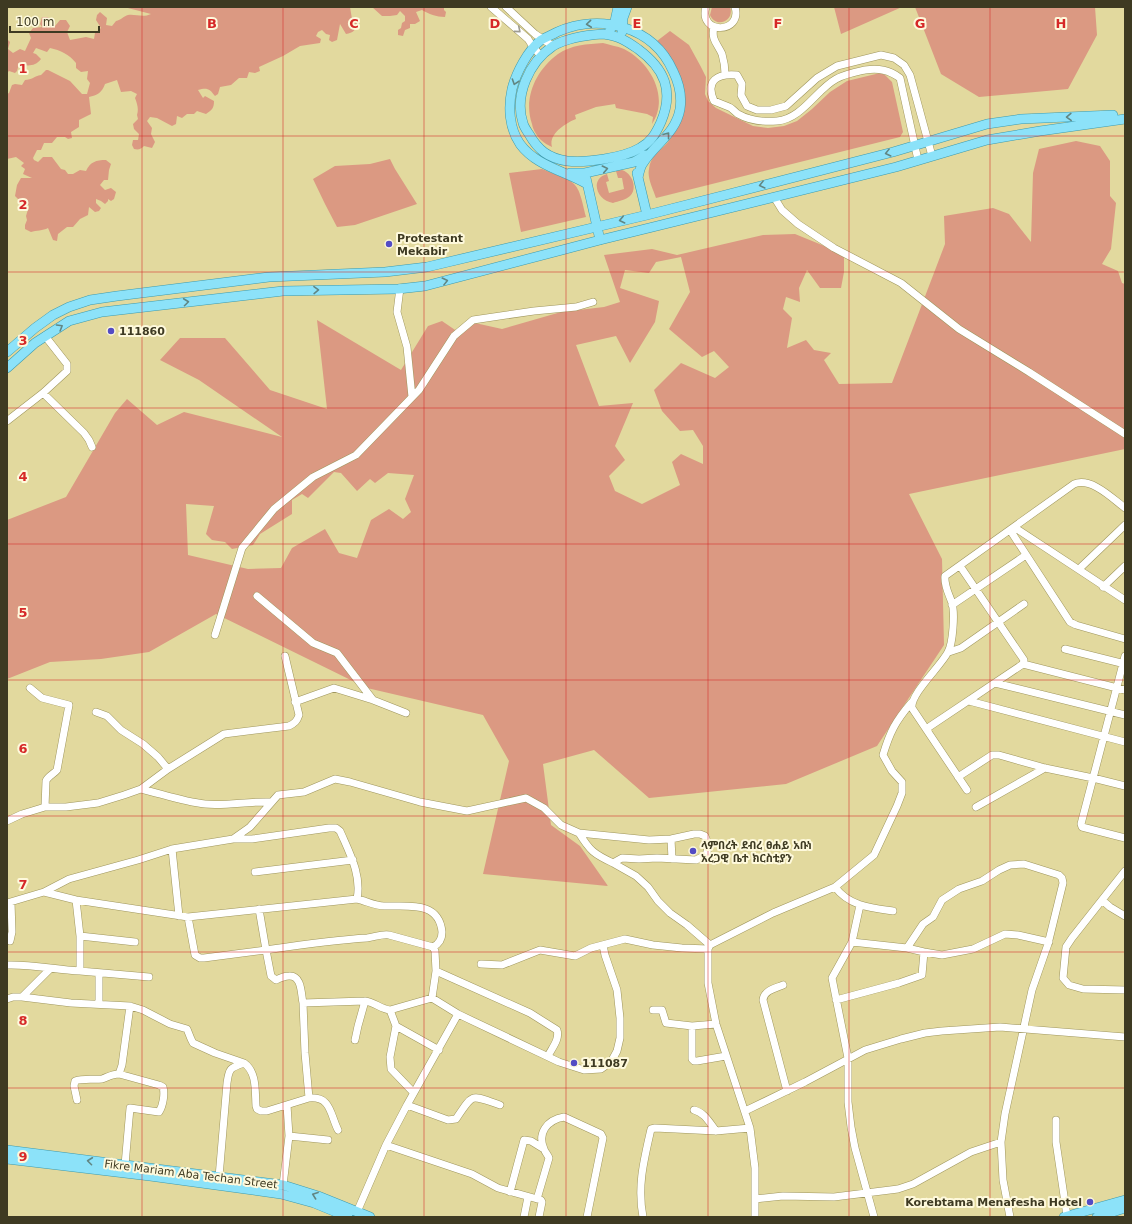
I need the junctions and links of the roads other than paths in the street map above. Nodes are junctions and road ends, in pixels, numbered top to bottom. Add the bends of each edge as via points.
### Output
1 (491, 7) edge
2 (506, 7) edge
3 (618, 7) edge
4 (627, 7) edge
5 (706, 7) edge
6 (735, 7) edge
7 (613, 25) junction
8 (622, 26) junction
9 (714, 27) junction
10 (606, 35) junction
11 (621, 37) junction
12 (543, 39) junction
13 (553, 46) junction
14 (533, 47) junction
15 (541, 56) junction
16 (725, 74) junction
17 (1125, 113) edge
18 (1109, 119) junction
19 (1125, 119) edge
20 (928, 141) junction
21 (915, 145) junction
22 (652, 150) junction
23 (632, 152) junction
24 (932, 156) junction
25 (918, 160) junction
26 (582, 161) junction
27 (634, 162) junction
28 (567, 173) junction
29 (584, 173) junction
30 (638, 178) junction
31 (587, 184) junction
32 (774, 197) junction
33 (647, 214) junction
34 (596, 226) junction
35 (651, 228) junction
36 (600, 240) junction
37 (532, 242) junction
38 (536, 257) junction
39 (400, 288) junction
40 (593, 302) dead end
41 (46, 336) junction
42 (7, 352) edge
43 (15, 361) junction
44 (7, 368) edge
45 (43, 393) junction
46 (412, 397) junction
47 (7, 420) edge
48 (1125, 434) edge
49 (92, 448) dead end
50 (1125, 508) edge
51 (1125, 525) edge
52 (1012, 529) junction
53 (1026, 555) junction
54 (960, 566) junction
55 (1125, 566) edge
56 (1079, 569) junction
57 (1103, 587) junction
58 (976, 589) junction
59 (257, 596) dead end
60 (1125, 600) edge
61 (1024, 604) dead end
62 (952, 605) junction
63 (998, 622) junction
64 (215, 635) dead end
65 (1125, 639) edge
66 (1065, 649) dead end
67 (949, 652) junction
68 (285, 656) dead end
69 (1124, 661) edge
70 (1022, 664) junction
71 (995, 683) junction
72 (30, 688) dead end
73 (1117, 688) junction
74 (1125, 690) edge
75 (373, 700) junction
76 (969, 701) junction
77 (295, 702) junction
78 (911, 703) junction
79 (96, 712) dead end
80 (406, 712) dead end
81 (1111, 712) junction
82 (1125, 715) edge
83 (926, 729) junction
84 (1104, 736) junction
85 (1125, 742) edge
86 (1045, 768) junction
87 (168, 769) junction
88 (958, 777) junction
89 (1093, 778) junction
90 (1125, 786) edge
91 (141, 789) junction
92 (967, 790) dead end
93 (271, 802) junction
94 (45, 807) junction
95 (976, 807) dead end
96 (7, 821) edge
97 (579, 833) junction
98 (1125, 838) edge
99 (233, 839) junction
100 (671, 839) junction
101 (172, 849) junction
102 (672, 858) junction
103 (353, 860) junction
104 (613, 863) junction
105 (1125, 871) edge
106 (256, 872) dead end
107 (835, 887) junction
108 (44, 892) junction
109 (357, 899) junction
110 (76, 900) junction
111 (1102, 900) junction
112 (9, 902) edge
113 (860, 905) junction
114 (259, 909) junction
115 (893, 911) dead end
116 (179, 916) junction
117 (1125, 916) edge
118 (188, 917) junction
119 (80, 936) junction
120 (10, 941) dead end
121 (135, 942) dead end
122 (852, 942) junction
123 (1049, 942) junction
124 (603, 945) junction
125 (433, 947) junction
126 (709, 947) junction
127 (907, 948) junction
128 (266, 950) junction
129 (924, 952) junction
130 (481, 964) dead end
131 (7, 965) edge
132 (50, 969) junction
133 (436, 970) junction
134 (80, 972) junction
135 (99, 973) junction
136 (149, 977) dead end
137 (783, 985) dead end
138 (1125, 990) edge
139 (22, 998) junction
140 (432, 998) junction
141 (7, 1000) edge
142 (836, 1000) junction
143 (365, 1001) junction
144 (303, 1003) junction
145 (99, 1004) junction
146 (130, 1006) junction
147 (390, 1010) junction
148 (652, 1010) dead end
149 (458, 1014) junction
150 (716, 1024) junction
151 (396, 1026) junction
152 (692, 1026) junction
153 (1024, 1030) junction
154 (1125, 1037) edge
155 (355, 1040) dead end
156 (439, 1050) junction
157 (548, 1056) junction
158 (726, 1056) junction
159 (848, 1058) junction
160 (244, 1063) junction
161 (119, 1074) junction
162 (787, 1091) junction
163 (413, 1092) junction
164 (309, 1098) junction
165 (77, 1100) dead end
166 (287, 1105) junction
167 (407, 1105) junction
168 (500, 1105) dead end
169 (694, 1110) dead end
170 (745, 1111) junction
171 (1056, 1120) dead end
172 (750, 1128) junction
173 (338, 1130) dead end
174 (716, 1131) junction
175 (289, 1136) junction
176 (328, 1140) dead end
177 (1001, 1142) junction
178 (386, 1145) junction
179 (544, 1149) junction
180 (7, 1150) edge
181 (7, 1159) edge
182 (124, 1165) junction
183 (219, 1177) junction
184 (283, 1185) junction
185 (510, 1192) junction
186 (868, 1194) junction
187 (528, 1197) junction
188 (537, 1199) junction
189 (754, 1199) junction
190 (1125, 1200) edge
191 (357, 1212) junction
192 (1121, 1212) edge
193 (343, 1216) edge
194 (370, 1217) edge
195 (524, 1217) edge
196 (539, 1217) edge
197 (587, 1217) edge
198 (643, 1217) edge
199 (754, 1217) edge
200 (874, 1217) edge
201 (1010, 1217) edge
202 (1065, 1217) edge
203 (1097, 1217) edge

1 -> 14 street via 528,39
2 - 12 street
3 - 7 main road
4 - 8 main road
5 - 9 street via 705,16
6 - 9 street via 736,16 731,24 722,28
7 - 8 main road
7 - 10 main road
7 -> 12 main road via 591,23 567,28
8 - 11 main road
22 -> 8 main road via 666,138 674,126 680,109 679,84 670,64 656,46 640,34
9 - 16 street via 713,39 722,54
10 - 11 main road
10 - 13 main road via 588,35
11 - 23 main road via 647,55 657,66 666,83 668,99 657,132 648,143
12 - 13 street
12 - 14 main road
13 - 15 main road
14 - 15 street
14 -> 28 main road via 514,80 509,102 511,125 520,144 534,158
15 - 26 main road via 528,75 522,92 520,106 523,124 535,145 552,157
16 - 20 street via 737,75 742,84 741,95 747,106 757,110 771,110 786,106 817,78 837,66 881,55 894,58 904,65 910,75
16 - 21 street via 716,78 711,86 710,93 714,101 751,120 779,121 792,117 837,78 872,69 893,73 900,78
17 - 18 main road
18 - 19 main road
18 -> 20 main road via 1001,121
18 - 24 main road via 987,140
20 - 21 main road
20 - 24 street
21 - 25 street
21 -> 33 main road
22 - 27 main road
22 - 30 main road via 642,165
23 - 26 main road
23 - 27 main road
24 - 25 main road
25 - 32 main road
26 - 29 main road
29 -> 27 main road
27 - 30 main road
28 - 29 main road
28 - 31 main road
29 - 31 main road
30 - 33 main road
31 - 34 main road
32 - 35 main road
32 - 48 street via 782,210 798,224 834,248 901,283 959,329
33 -> 34 main road
33 - 35 street
34 - 36 main road
34 - 37 main road
35 - 36 main road
36 - 38 main road
37 - 38 main road
37 - 42 main road via 408,271 286,275 90,300 53,315
39 -> 38 main road via 430,285
41 -> 39 main road via 69,321 102,312 283,291
39 - 46 street via 397,312 407,347
40 - 46 street via 576,307 473,320 454,336
41 - 43 main road
41 - 45 street via 66,364 67,371
42 - 43 main road
43 - 44 main road
45 - 47 street
45 - 49 street via 84,433
46 - 64 street via 356,455 313,477 274,509 242,548
50 - 52 street via 1096,487 1087,482 1079,482
51 - 56 street
52 - 53 street
52 - 54 street
52 - 56 street
53 - 58 street
53 - 65 street via 1070,622
54 - 58 street
54 - 62 street via 945,576
55 - 57 street
56 - 57 street
57 - 60 street
58 - 62 street
58 - 63 street
59 - 75 street via 313,643 337,653
61 - 63 street
62 - 67 street via 953,626
63 - 67 street via 961,648
63 - 70 street via 1024,660
66 - 69 street
67 - 78 street
68 - 77 street
69 - 73 street
70 - 71 street
70 - 73 street
71 - 76 street
71 - 81 street
72 - 94 street via 42,698 69,705 57,770 46,781
73 - 74 street
73 - 81 street
75 - 77 street via 334,688
75 - 80 street
76 - 83 street
76 - 84 street
77 - 87 street via 299,715 289,726 224,734
78 - 83 street
78 - 107 street via 894,725 883,755 902,782 902,793 897,806 874,855
79 - 87 street via 107,716 121,730 143,744
81 - 82 street
81 - 84 street
83 - 88 street
84 - 85 street
84 - 89 street
86 - 88 street via 992,755
86 - 89 street
86 - 95 street
87 - 91 street
88 - 92 street
89 - 90 street
89 - 98 street via 1082,827
91 - 93 street via 204,804
91 - 94 street via 98,803
93 - 97 street via 278,795 304,792 335,779 420,802 467,811 526,798 544,808 562,825
93 - 99 street via 250,827
94 - 96 street
97 - 100 street via 649,840
97 - 104 street via 587,847 597,856
99 - 101 street
99 - 103 street via 252,839 336,828 340,831
100 - 102 street
100 - 102 street via 702,834 708,842 706,855 696,860
101 - 108 street via 69,879
101 - 116 street
102 - 104 street via 622,858
103 - 106 street
103 - 109 street via 359,891
104 - 126 street via 636,876 670,913 687,925
105 - 111 street
107 - 113 street via 841,895
107 - 126 street via 773,913
108 - 110 street
108 - 112 street
109 - 114 street
109 - 125 street via 380,906 412,906 434,913 442,933 441,939
110 - 116 street
110 - 119 street
111 - 117 street
111 - 138 street via 1066,947 1063,978 1069,985 1083,988
112 - 120 street via 12,921
113 - 115 street
113 - 122 street
114 - 118 street
114 - 128 street
116 - 118 street
118 - 128 street via 195,954 200,958
119 - 121 street
119 - 134 street
122 - 127 street
122 - 142 street via 832,978
123 - 127 street via 1062,878 1024,864 1010,865 947,896
123 - 129 street via 1005,934 973,949 956,953 942,955
123 - 153 street via 1032,990
124 - 126 street via 625,939 682,948
124 - 130 street via 575,956 540,950 502,965
124 - 157 street via 617,990 620,1038 617,1051 611,1062 601,1069 592,1070 584,1070
125 - 128 street via 382,934
125 - 133 street
126 - 150 street via 708,983
127 - 129 street
128 - 144 street via 271,976 276,980 290,976 297,979
129 - 142 street via 922,975
131 - 132 street
132 - 134 street
132 - 139 street
133 - 140 street
133 - 157 street via 530,1013 557,1030 558,1039
134 - 135 street
135 - 136 street
135 - 145 street
137 - 162 street via 766,992 763,1000
139 - 141 street via 13,997
139 - 145 street
140 - 147 street
140 - 149 street
142 - 159 street
143 - 144 street
143 - 147 street
143 - 155 street
144 - 164 street
145 - 146 street
146 - 160 street via 170,1024 187,1028 194,1043 215,1054
146 - 161 street
147 - 151 street
148 - 152 street via 662,1010 666,1023
149 - 156 street
149 - 157 street
150 - 152 street
150 - 158 street
151 - 156 street
151 - 163 street via 390,1057 391,1069
152 - 158 street via 694,1061
153 - 154 street
153 - 159 street via 1000,1027 925,1033 864,1050
153 - 177 street
156 - 163 street
158 - 170 street
159 - 162 street
159 - 186 street via 848,1102 854,1148
160 - 166 street via 252,1072 257,1110 267,1111
160 - 183 street via 231,1068 228,1072
161 - 165 street via 75,1082
161 - 182 street via 159,1085 164,1091 159,1112 130,1108
162 - 170 street
163 - 167 street
164 - 166 street
164 - 173 street via 325,1100
166 - 175 street
167 - 168 street via 448,1120 456,1119 472,1097
167 - 178 street
169 - 174 street via 704,1115
170 - 172 street
171 - 202 street via 1056,1142
172 - 174 street
172 - 189 street via 755,1168
174 - 198 street via 651,1129 640,1183
175 - 176 street
175 - 184 street
177 - 186 street via 971,1152 913,1184
177 - 201 street via 1003,1180
178 - 185 street via 472,1174
178 - 191 street
179 - 185 street via 524,1140
179 - 188 street via 549,1158
179 - 197 street via 541,1138 543,1129 556,1118 564,1117 601,1134 603,1138
182 -> 180 main road, Fikre Mariam Aba Techan Street
181 - 193 main road, Fikre Mariam Aba Techan Street via 281,1194 314,1203
182 - 183 main road, Fikre Mariam Aba Techan Street
183 - 184 main road, Fikre Mariam Aba Techan Street
191 -> 184 main road, Fikre Mariam Aba Techan Street
185 - 187 street
186 - 189 street
186 - 200 street
187 - 188 street
187 - 195 street
188 - 196 street via 542,1202
189 - 199 street
190 - 202 main road
191 - 193 main road
191 - 194 main road, Fikre Mariam Aba Techan Street
192 - 203 main road

